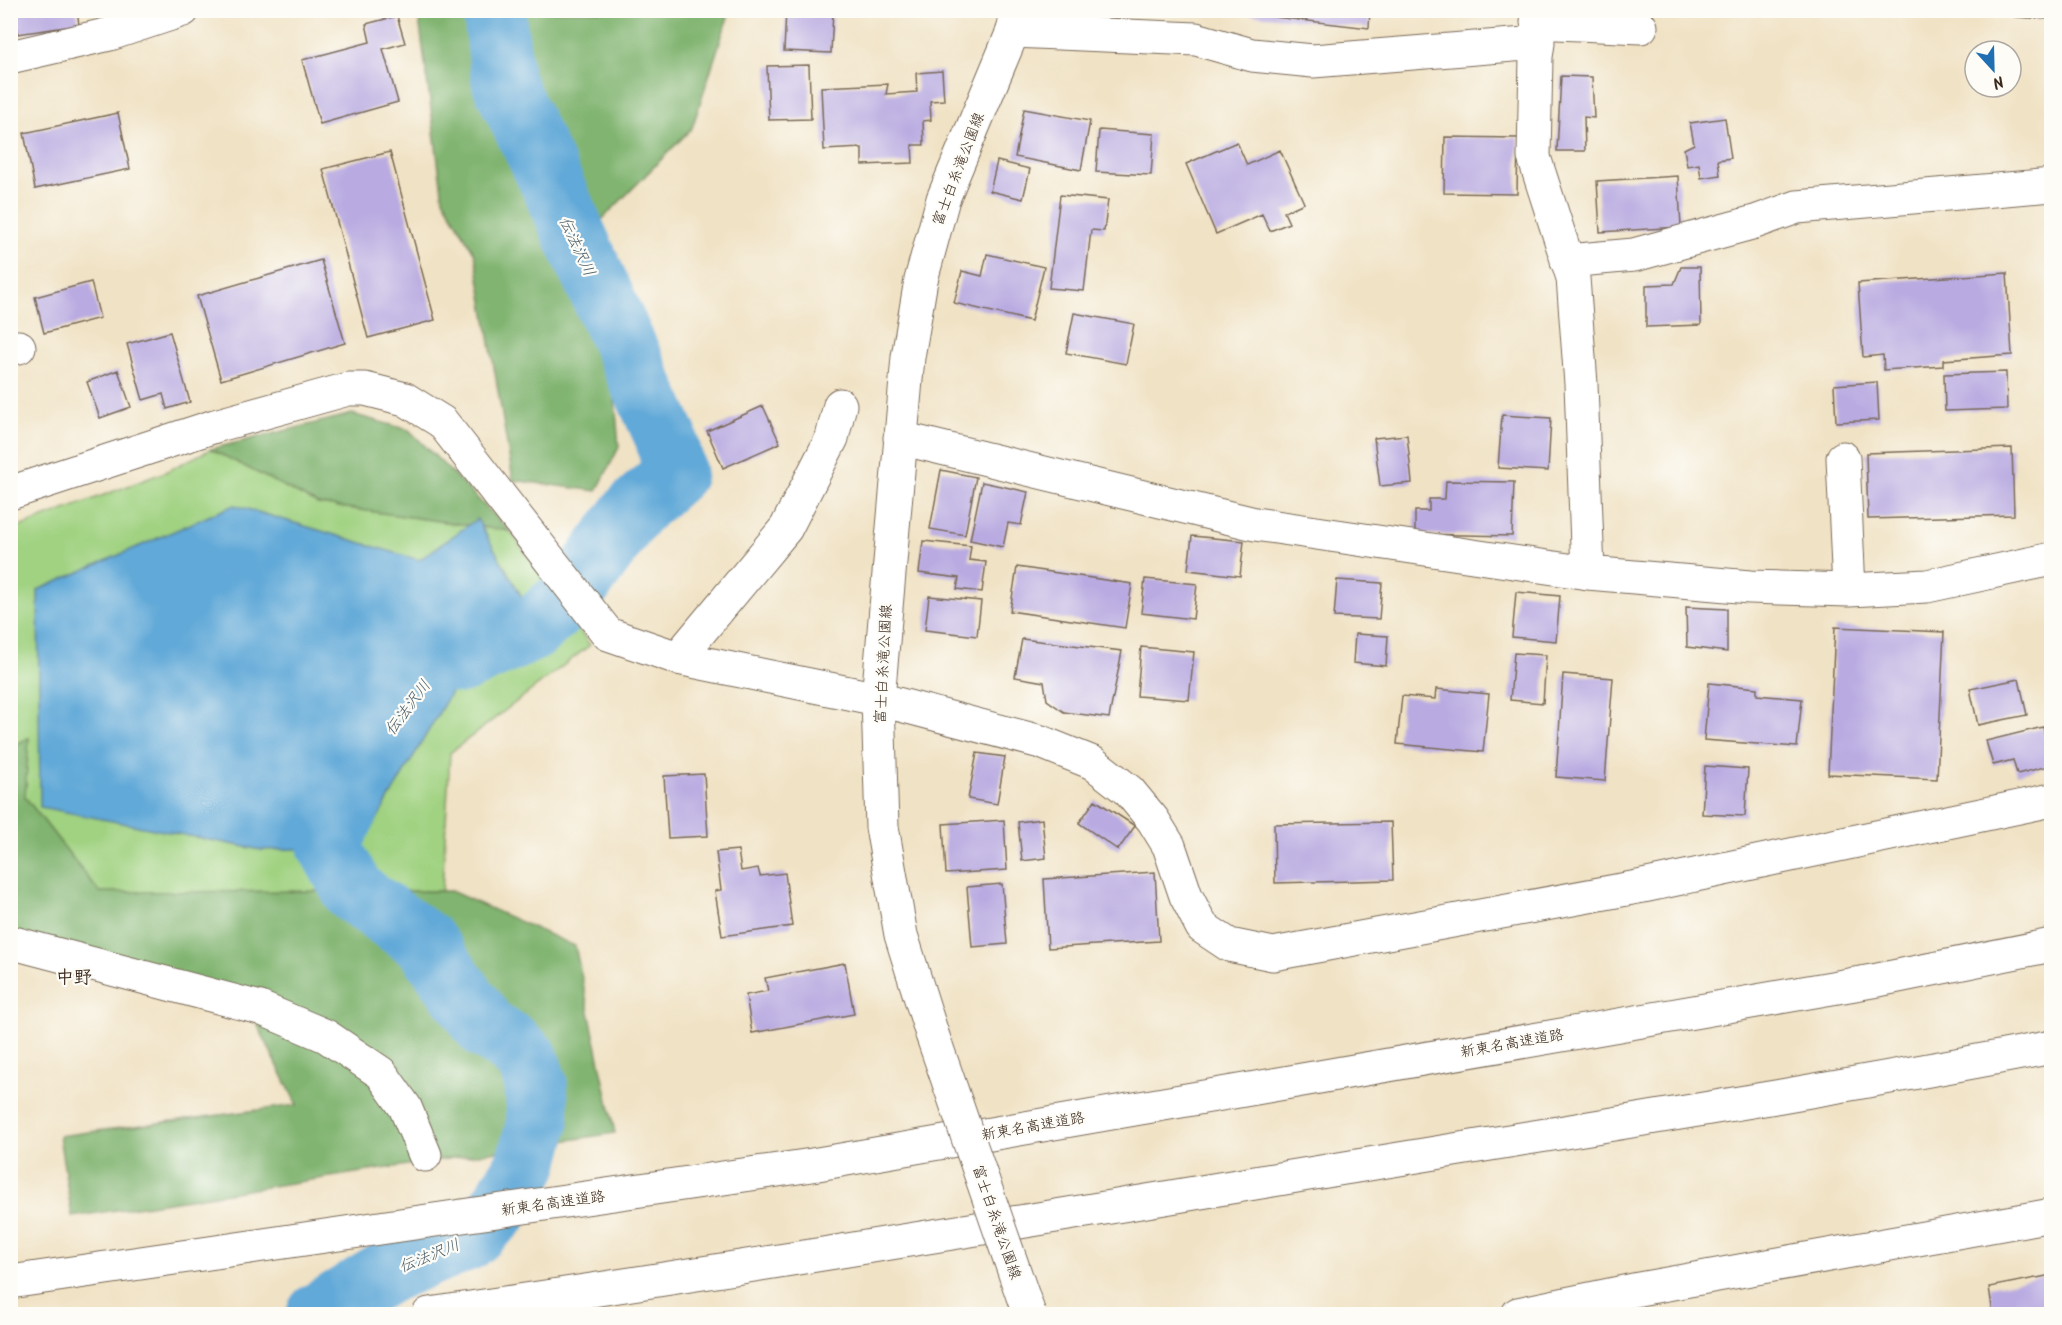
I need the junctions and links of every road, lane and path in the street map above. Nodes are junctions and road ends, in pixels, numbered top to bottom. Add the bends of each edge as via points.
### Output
1 (183, 10) edge
2 (1016, 21) edge
3 (1537, 25) edge
4 (1641, 27) dead end
5 (10, 57) edge
6 (2052, 185) edge
7 (1567, 261) junction
8 (840, 405) dead end
9 (900, 438) junction
10 (1843, 458) dead end
11 (10, 493) edge
12 (2052, 559) edge
13 (1588, 573) junction
14 (1849, 590) junction
15 (678, 658) junction
16 (878, 699) junction
17 (2052, 800) edge
18 (10, 942) edge
19 (2052, 945) edge
20 (2052, 1047) edge
21 (425, 1155) dead end
22 (2052, 1215) edge
23 (10, 1282) edge
24 (429, 1314) edge
25 (1029, 1314) edge
26 (1518, 1314) edge

1 - 5 main road via 110,34
2 - 3 main road via 1196,39 1252,55 1313,61
2 - 9 main road, 富士白糸滝公園線 via 943,199 921,280
3 - 4 main road
3 - 7 main road via 1534,157
6 - 7 main road via 1797,207 1634,255
7 - 13 main road via 1573,278 1581,384
8 - 15 main road via 831,438 786,528
9 - 13 main road via 1255,524
9 - 16 main road, 富士白糸滝公園線
10 - 14 main road
11 - 15 main road via 215,426 348,389 365,389 405,399 442,422 608,634
12 - 14 main road via 1927,586
13 - 14 main road via 1750,587
15 - 16 main road
16 - 17 main road via 1041,742 1094,763 1129,791 1153,820 1169,846 1186,896 1202,927 1229,945 1273,954 1643,886
16 - 25 main road, 富士白糸滝公園線, bridge via 882,827 901,935
18 - 21 main road via 260,1008 326,1036 381,1073 405,1107
19 - 23 main road, 新東名高速道路 via 1855,984 812,1165
20 - 24 main road via 1899,1076 626,1286
22 - 26 main road

